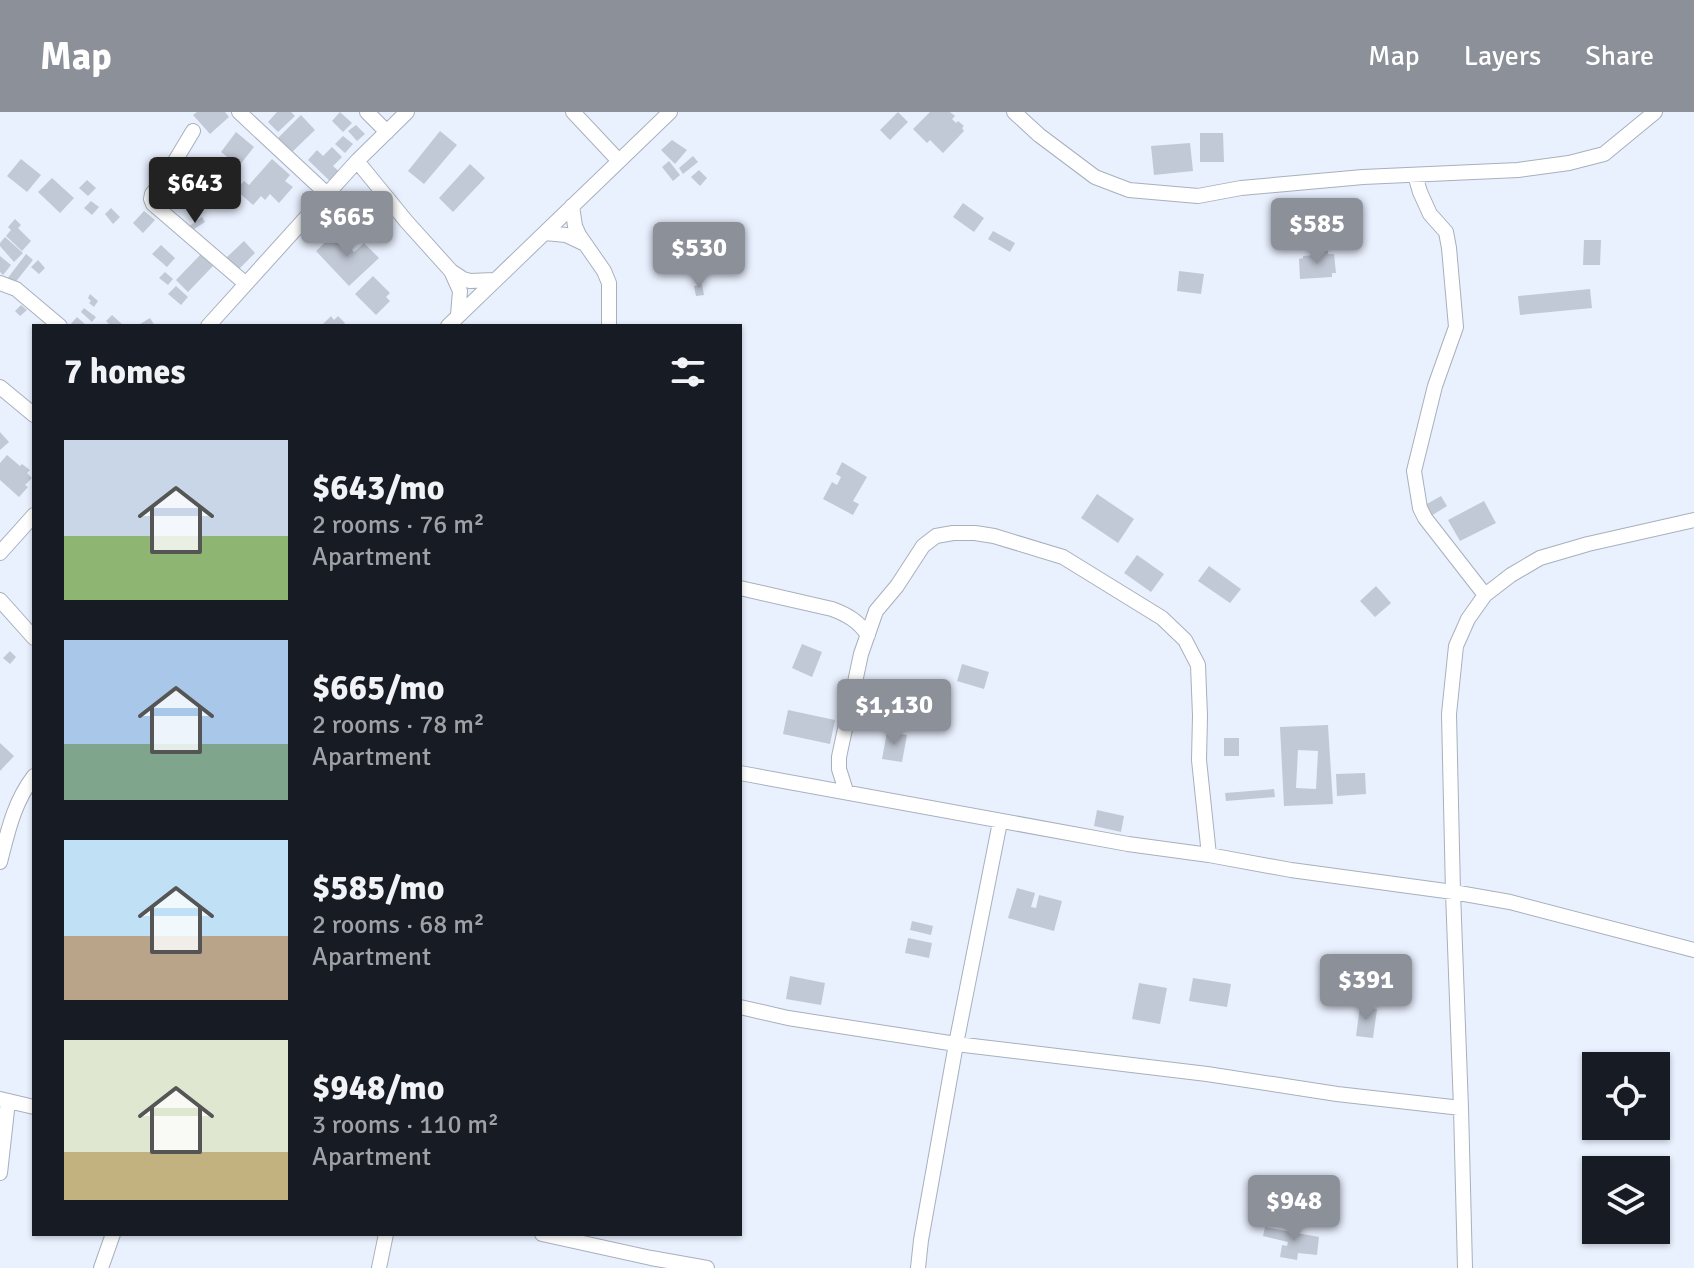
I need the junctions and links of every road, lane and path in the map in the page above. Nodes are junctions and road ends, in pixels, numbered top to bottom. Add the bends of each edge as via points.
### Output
1 (239, 112) edge
2 (367, 112) edge
3 (407, 112) edge
4 (573, 112) edge
5 (670, 112) edge
6 (1014, 112) edge
7 (1655, 112) edge
8 (193, 131) dead end
9 (387, 132) junction
10 (357, 161) junction
11 (619, 161) junction
12 (1415, 175) junction
13 (327, 194) junction
14 (572, 206) junction
15 (545, 233) junction
16 (585, 244) junction
17 (451, 271) junction
18 (494, 280) junction
19 (0, 283) edge
20 (246, 284) junction
21 (453, 321) edge
22 (58, 324) edge
23 (210, 324) edge
24 (609, 324) edge
25 (0, 387) edge
26 (32, 413) edge
27 (32, 517) edge
28 (1694, 520) edge
29 (0, 553) edge
30 (742, 588) edge
31 (1485, 595) junction
32 (0, 600) edge
33 (868, 635) junction
34 (32, 636) edge
35 (742, 773) edge
36 (32, 779) edge
37 (846, 791) junction
38 (1000, 822) junction
39 (1209, 855) junction
40 (0, 862) edge
41 (1453, 892) junction
42 (1694, 950) edge
43 (742, 1007) edge
44 (956, 1044) junction
45 (4, 1100) edge
46 (32, 1107) edge
47 (1461, 1108) junction
48 (0, 1173) edge
49 (112, 1236) edge
50 (386, 1236) edge
51 (549, 1236) edge
52 (650, 1263) edge
53 (101, 1268) edge
54 (379, 1268) edge
55 (707, 1268) edge
56 (918, 1268) edge
57 (1465, 1268) edge

1 - 13 street
2 - 9 street
3 - 9 street
4 - 11 street
5 - 11 street
6 - 12 street via 1095,177 1129,190 1198,196
7 - 12 street via 1604,154 1518,170
8 - 20 street via 151,199
9 - 10 street
10 - 13 street
10 - 17 street
11 - 14 street
12 - 31 street via 1430,214 1446,232 1456,327 1423,429 1414,471 1416,489 1425,518
13 - 20 street
14 - 15 street
14 - 16 street
15 - 16 street
15 - 18 street
16 - 24 street via 609,283
17 - 18 street via 470,281
17 - 21 street via 460,291
18 - 21 street
19 - 22 street via 24,294
20 - 23 street
25 - 26 street
27 - 29 street
28 - 31 street via 1540,558
30 - 33 street via 832,609 853,619
31 - 41 street via 1456,646 1451,683
32 - 34 street
33 - 37 street via 839,757
33 - 39 street via 876,611 923,546 936,536 953,533 994,536 1063,557 1162,618 1185,640 1198,665 1199,760
35 - 37 street
36 - 40 street via 19,798
37 - 38 street
38 - 39 street
38 - 44 street
39 - 41 street
41 - 42 street
41 - 47 street
43 - 44 street
44 - 47 street
44 - 56 street
45 - 46 street
45 - 48 street
47 - 57 street
49 - 53 street
50 - 54 street
51 - 52 street
52 - 55 street

